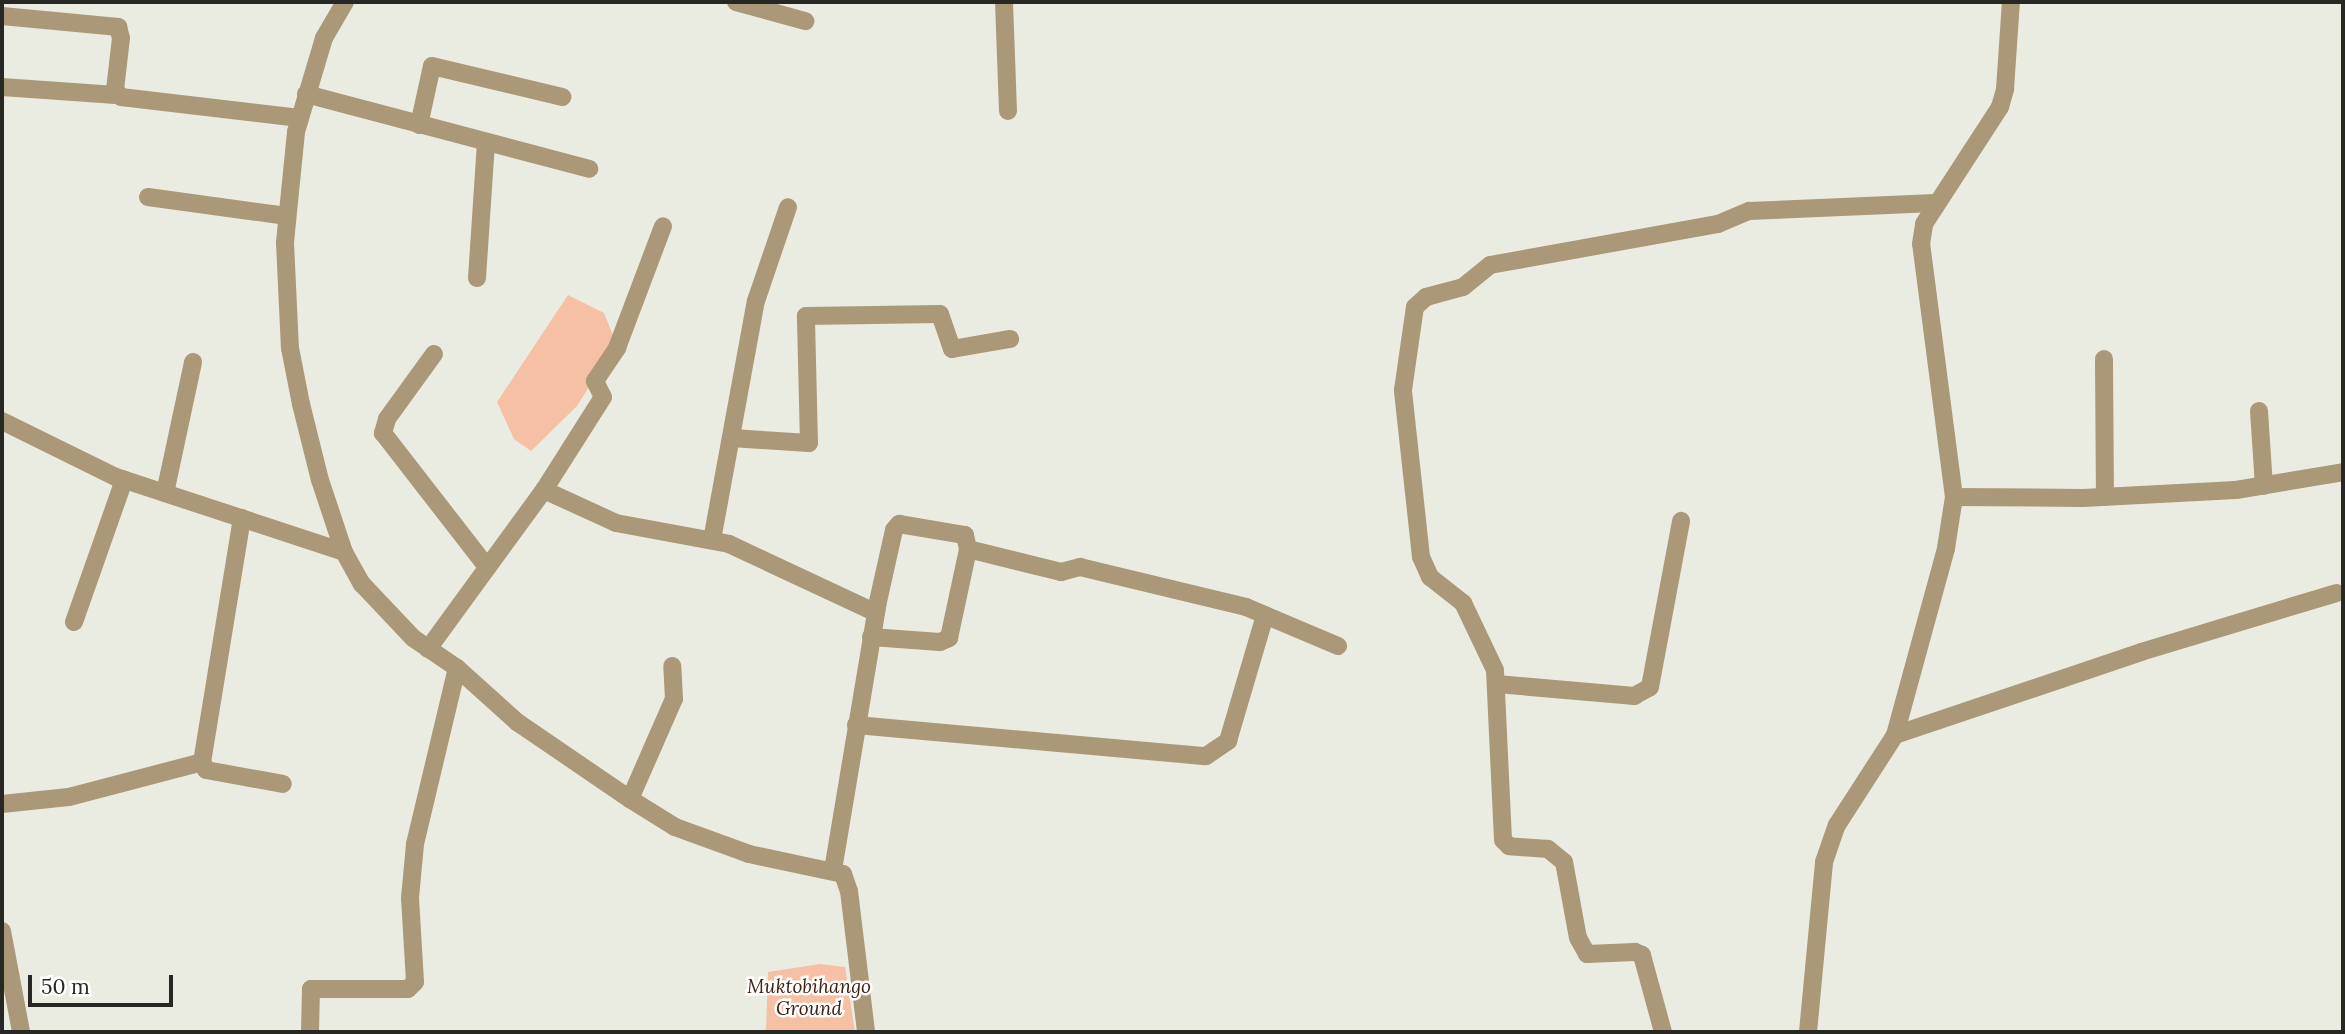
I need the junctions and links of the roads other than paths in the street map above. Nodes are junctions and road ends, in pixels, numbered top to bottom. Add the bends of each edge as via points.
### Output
1 (345, 2) edge
2 (736, 2) edge
3 (1004, 2) edge
4 (2011, 2) edge
5 (2, 16) edge
6 (804, 21) dead end
7 (2, 87) edge
8 (306, 94) junction
9 (116, 95) junction
10 (562, 97) dead end
11 (1009, 111) dead end
12 (300, 118) junction
13 (419, 125) junction
14 (486, 143) junction
15 (589, 169) dead end
16 (148, 197) dead end
17 (1935, 203) junction
18 (788, 207) dead end
19 (287, 216) junction
20 (663, 226) dead end
21 (477, 278) dead end
22 (1010, 339) dead end
23 (434, 354) dead end
24 (2104, 359) dead end
25 (193, 362) dead end
26 (2259, 411) dead end
27 (2, 421) edge
28 (731, 438) junction
29 (2343, 472) edge
30 (124, 480) junction
31 (2264, 486) junction
32 (544, 489) junction
33 (165, 493) junction
34 (1954, 497) junction
35 (2105, 497) junction
36 (242, 518) junction
37 (1681, 521) dead end
38 (712, 540) junction
39 (968, 549) junction
40 (344, 552) junction
41 (486, 567) junction
42 (2336, 593) dead end
43 (876, 612) junction
44 (1265, 615) junction
45 (74, 622) dead end
46 (872, 637) junction
47 (1338, 646) dead end
48 (428, 649) junction
49 (672, 666) dead end
50 (457, 668) junction
51 (1497, 684) junction
52 (856, 725) junction
53 (1895, 735) junction
54 (202, 762) junction
55 (283, 784) dead end
56 (630, 799) junction
57 (2, 804) edge
58 (833, 870) junction
59 (2, 930) edge
60 (21, 1032) edge
61 (310, 1032) edge
62 (866, 1032) edge
63 (1663, 1032) edge
64 (1808, 1032) edge

1 - 8 street via 324,38
2 - 6 street
3 - 11 street
4 - 17 street via 2000,107
5 - 9 street via 118,27
7 - 9 street
8 - 12 street
8 - 13 street
9 - 12 street
10 - 13 street via 432,66
12 - 19 street
13 - 14 street
14 - 15 street
14 - 21 street
16 - 19 street
17 - 34 street via 1924,224 1921,244
17 - 51 street via 1749,211 1718,224 1490,265 1463,286 1418,300 1403,390 1421,558 1430,577 1463,603
18 - 28 street via 756,301
19 - 40 street via 290,348 320,480
20 - 32 street via 617,348 594,381 603,397
22 - 28 street via 952,349 940,314 806,316 809,443
23 - 41 street via 387,419 383,433
24 - 35 street
25 - 33 street
26 - 31 street
27 - 30 street
28 - 38 street
29 - 31 street
30 - 33 street
30 - 45 street
31 - 35 street
32 - 38 street via 616,523
32 - 41 street
33 - 36 street
34 - 35 street
34 - 53 street via 1946,548
36 - 40 street
36 - 54 street
37 - 51 street via 1650,687 1634,696
38 - 43 street
39 - 43 street via 965,535 896,526
39 - 44 street via 1061,572 1080,567
39 - 46 street via 949,638 940,642
40 - 48 street via 362,584
41 - 48 street
42 - 53 street via 2141,652
43 - 46 street
44 - 47 street
44 - 52 street via 1228,741 1206,756
46 - 52 street
48 - 50 street
49 - 56 street via 674,699
50 - 56 street via 517,722
50 - 61 street via 415,844 410,898 415,982 408,989 311,989
51 - 63 street via 1503,840 1508,846 1548,849 1564,862 1578,938 1587,954 1642,955
52 - 58 street
53 - 64 street via 1837,825 1824,862
54 - 55 street via 206,770
54 - 57 street via 69,797
56 - 58 street via 675,827 749,854
58 - 62 street via 843,874 849,891
59 - 60 street

